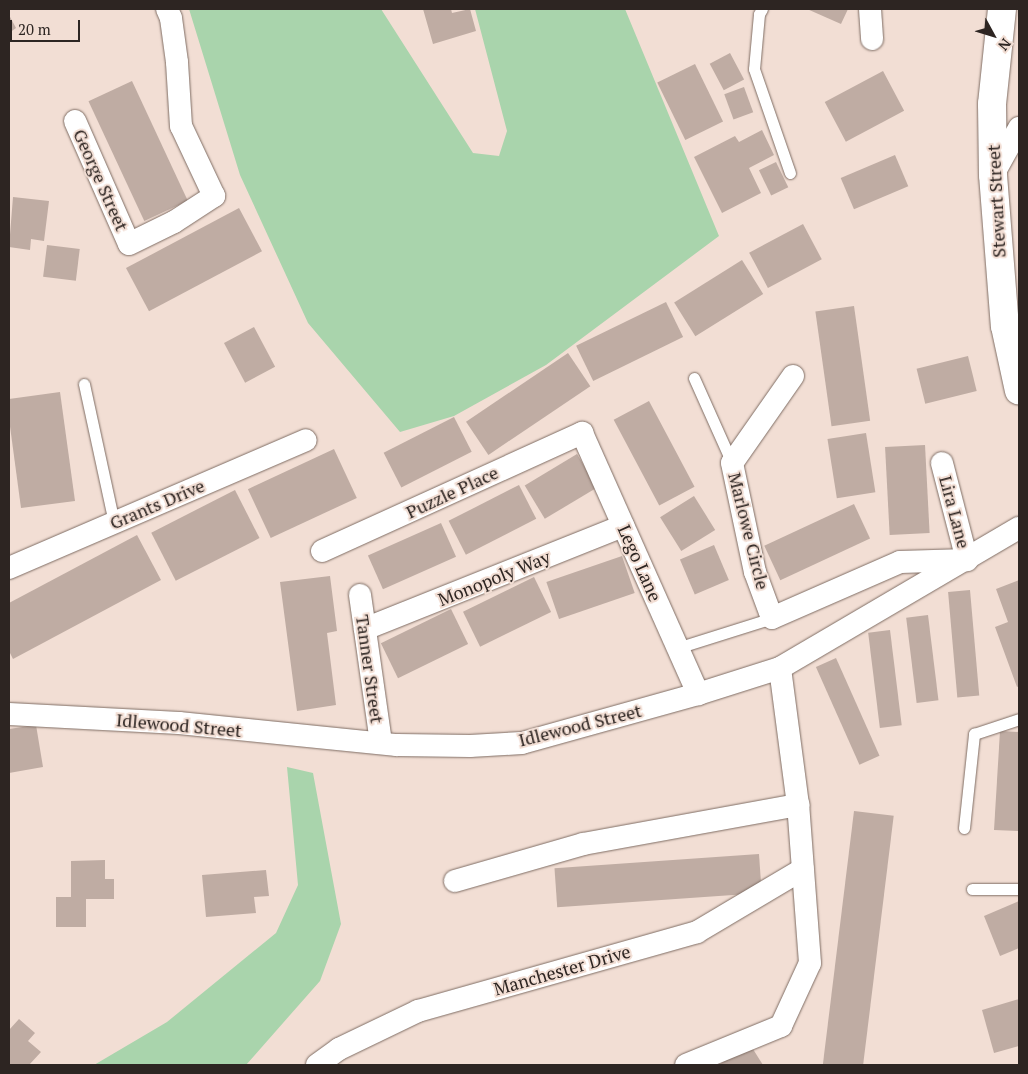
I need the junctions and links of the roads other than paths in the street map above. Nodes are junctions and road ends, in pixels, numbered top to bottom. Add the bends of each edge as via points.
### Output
1 (167, 9) edge
2 (762, 9) edge
3 (870, 9) edge
4 (1002, 9) edge
5 (872, 39) dead end
6 (75, 121) dead end
7 (1019, 128) edge
8 (790, 173) dead end
9 (993, 175) junction
10 (792, 376) dead end
11 (694, 378) dead end
12 (84, 384) dead end
13 (1019, 391) edge
14 (582, 433) joint
15 (306, 440) dead end
16 (732, 463) junction
17 (942, 463) dead end
18 (114, 523) junction
19 (623, 526) junction
20 (1019, 528) edge
21 (322, 551) dead end
22 (967, 560) junction
23 (9, 568) edge
24 (360, 594) dead end
25 (772, 618) junction
26 (365, 629) junction
27 (677, 648) junction
28 (780, 668) junction
29 (698, 694) junction
30 (9, 714) edge
31 (1019, 719) edge
32 (380, 743) junction
33 (798, 805) junction
34 (964, 828) dead end
35 (803, 869) junction
36 (456, 881) dead end
37 (972, 889) dead end
38 (1019, 889) edge
39 (317, 1065) edge
40 (686, 1065) edge

1 - 6 street, George Street via 177,62 181,126 214,196 174,222 129,244
2 - 8 lane via 754,69
3 - 5 street
4 - 9 street, Stewart Street via 992,104
7 - 9 street
9 - 13 street, Stewart Street via 1004,326
10 - 16 street, Marlowe Circle
11 - 16 lane
12 - 18 lane
14 - 19 street, Lego Lane
14 - 21 street, Puzzle Place
15 - 18 street, Grants Drive
16 - 25 street, Marlowe Circle via 755,572
17 - 22 street, Lira Lane
18 - 23 street, Grants Drive
19 - 26 street, Monopoly Way
19 - 27 street, Lego Lane
20 - 22 street, Idlewood Street
22 - 25 street via 900,562
22 - 28 street, Idlewood Street
24 - 26 street, Tanner Street
25 - 27 lane
26 - 32 street, Tanner Street
27 - 29 street, Lego Lane
28 - 29 street, Idlewood Street
28 - 33 street
29 - 32 street, Idlewood Street via 522,743 470,746
30 - 32 street, Idlewood Street via 179,724
31 - 34 lane via 974,734
33 - 35 street
33 - 36 street via 583,844
35 - 39 street, Manchester Drive via 697,932 418,1011 338,1049
35 - 40 street via 810,963 781,1026
37 - 38 lane

